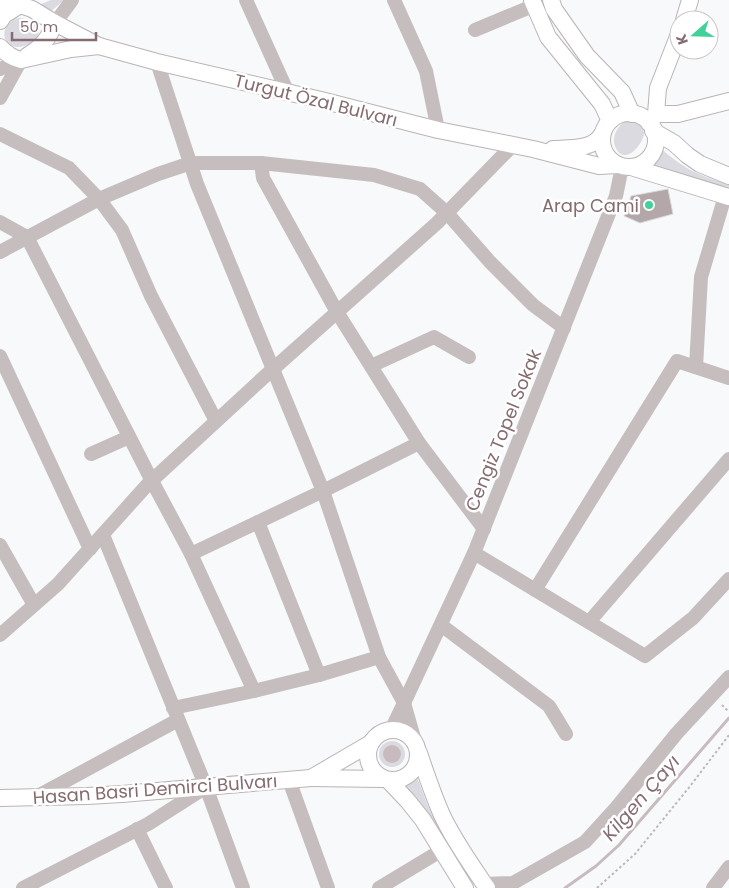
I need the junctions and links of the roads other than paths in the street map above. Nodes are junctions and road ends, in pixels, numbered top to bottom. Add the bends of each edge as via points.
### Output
1 (72, 0) edge
2 (246, 0) edge
3 (394, 0) edge
4 (551, 0) edge
5 (0, 2) edge
6 (27, 2) edge
7 (534, 3) edge
8 (0, 21) edge
9 (55, 23) junction
10 (475, 30) dead end
11 (99, 46) junction
12 (0, 47) edge
13 (21, 60) junction
14 (669, 60) edge
15 (157, 62) junction
16 (0, 69) edge
17 (288, 92) junction
18 (0, 98) edge
19 (729, 102) edge
20 (645, 119) junction
21 (606, 128) junction
22 (438, 130) junction
23 (0, 134) edge
24 (513, 145) junction
25 (534, 149) junction
26 (191, 163) junction
27 (261, 163) junction
28 (624, 166) junction
29 (729, 176) edge
30 (727, 196) edge
31 (99, 199) junction
32 (447, 212) junction
33 (0, 222) edge
34 (27, 237) junction
35 (0, 252) edge
36 (337, 312) junction
37 (564, 328) junction
38 (0, 356) edge
39 (469, 356) dead end
40 (371, 366) junction
41 (696, 367) junction
42 (273, 369) junction
43 (729, 378) edge
44 (216, 421) junction
45 (129, 437) junction
46 (419, 443) junction
47 (91, 454) dead end
48 (729, 459) edge
49 (152, 481) junction
50 (323, 491) junction
51 (258, 522) junction
52 (484, 529) junction
53 (103, 535) junction
54 (0, 545) edge
55 (90, 549) junction
56 (474, 553) junction
57 (191, 554) junction
58 (729, 579) edge
59 (535, 590) junction
60 (34, 606) junction
61 (589, 622) junction
62 (441, 625) junction
63 (0, 635) edge
64 (379, 657) junction
65 (319, 675) junction
66 (729, 677) edge
67 (254, 691) junction
68 (404, 702) junction
69 (175, 714) junction
70 (391, 730) junction
71 (566, 734) dead end
72 (371, 743) junction
73 (417, 749) junction
74 (311, 778) junction
75 (289, 780) junction
76 (386, 780) junction
77 (206, 787) junction
78 (36, 797) junction
79 (0, 798) edge
80 (138, 830) junction
81 (442, 850) junction
82 (729, 867) edge
83 (485, 886) edge
84 (164, 887) edge
85 (23, 888) edge
86 (243, 888) edge
87 (328, 888) edge
88 (379, 888) edge
89 (465, 888) edge
90 (713, 888) edge

1 - 9 street
2 - 17 street
3 - 22 street via 426,71
4 - 20 main road via 587,56
5 - 6 main road, Turgut Özal Bulvarı
6 - 8 main road via 4,15
6 - 9 main road, Turgut Özal Bulvarı via 32,9
7 - 10 street
7 - 21 main road via 548,37 602,104
9 - 11 main road, Turgut Özal Bulvarı
9 - 13 main road via 40,48
11 - 13 main road, Turgut Özal Bulvarı
11 - 15 main road, Turgut Özal Bulvarı
12 - 13 main road via 13,58
13 - 16 street
13 - 18 street
14 - 20 main road
15 - 17 main road, Turgut Özal Bulvarı
15 - 26 street
17 - 22 main road, Turgut Özal Bulvarı
19 - 20 main road, Turgut Özal Bulvarı
20 - 21 main road, Turgut Özal Bulvarı via 620,115
20 - 28 main road via 655,139 655,147 646,161
20 - 29 main road via 700,164
21 - 25 main road, Turgut Özal Bulvarı via 600,139 584,146
21 - 28 main road via 602,142 604,150 608,158
22 - 24 main road, Turgut Özal Bulvarı
23 - 31 street via 69,168
24 - 25 main road, Turgut Özal Bulvarı
24 - 32 street
25 - 28 main road, Turgut Özal Bulvarı via 599,166
26 - 27 street
26 - 31 street
26 - 42 street
27 - 32 street via 374,175 420,188
27 - 36 street via 263,178
28 - 30 main road, Turgut Özal Bulvarı
28 - 37 street, Cengiz Topel Sokak via 616,196
30 - 41 street via 701,277
31 - 34 street
31 - 44 street via 122,230 151,296
32 - 36 street
32 - 37 street via 533,305
33 - 34 street
34 - 35 street
34 - 45 street
36 - 40 street
36 - 42 street
37 - 52 street, Cengiz Topel Sokak
38 - 55 street
39 - 40 street via 434,337
40 - 46 street
41 - 43 street
41 - 59 street via 677,360
42 - 44 street
42 - 50 street
44 - 49 street
45 - 47 street
45 - 49 street
46 - 50 street
46 - 52 street
48 - 61 street
49 - 53 street
49 - 57 street
50 - 51 street
50 - 64 street
51 - 57 street
51 - 65 street
52 - 56 street, Cengiz Topel Sokak
53 - 55 street
53 - 69 street
54 - 60 street
55 - 60 street
56 - 59 street
56 - 62 street, Cengiz Topel Sokak
57 - 67 street
58 - 61 street via 693,618 645,656
59 - 61 street
60 - 63 street
62 - 68 street, Cengiz Topel Sokak
62 - 71 street via 549,706
64 - 65 street
64 - 68 street
65 - 67 street
66 - 83 street via 585,842 512,883
67 - 69 street
68 - 70 street, Cengiz Topel Sokak
68 - 73 street
69 - 77 street
69 - 78 street
70 - 72 main road via 376,736
70 - 73 main road via 399,730 412,738
72 - 74 main road, Hasan Basri Demirci Bulvarı
72 - 76 main road via 368,751 371,768
73 - 76 main road via 418,761 410,774 396,781
73 - 83 main road via 443,816
74 - 75 main road, Hasan Basri Demirci Bulvarı
74 - 76 main road, Hasan Basri Demirci Bulvarı
75 - 77 main road, Hasan Basri Demirci Bulvarı
75 - 87 street
76 - 81 main road via 416,810
77 - 78 main road, Hasan Basri Demirci Bulvarı
77 - 80 street
77 - 86 street
78 - 79 main road, Hasan Basri Demirci Bulvarı
80 - 84 street
80 - 85 street
81 - 88 street
81 - 89 main road
82 - 90 street

